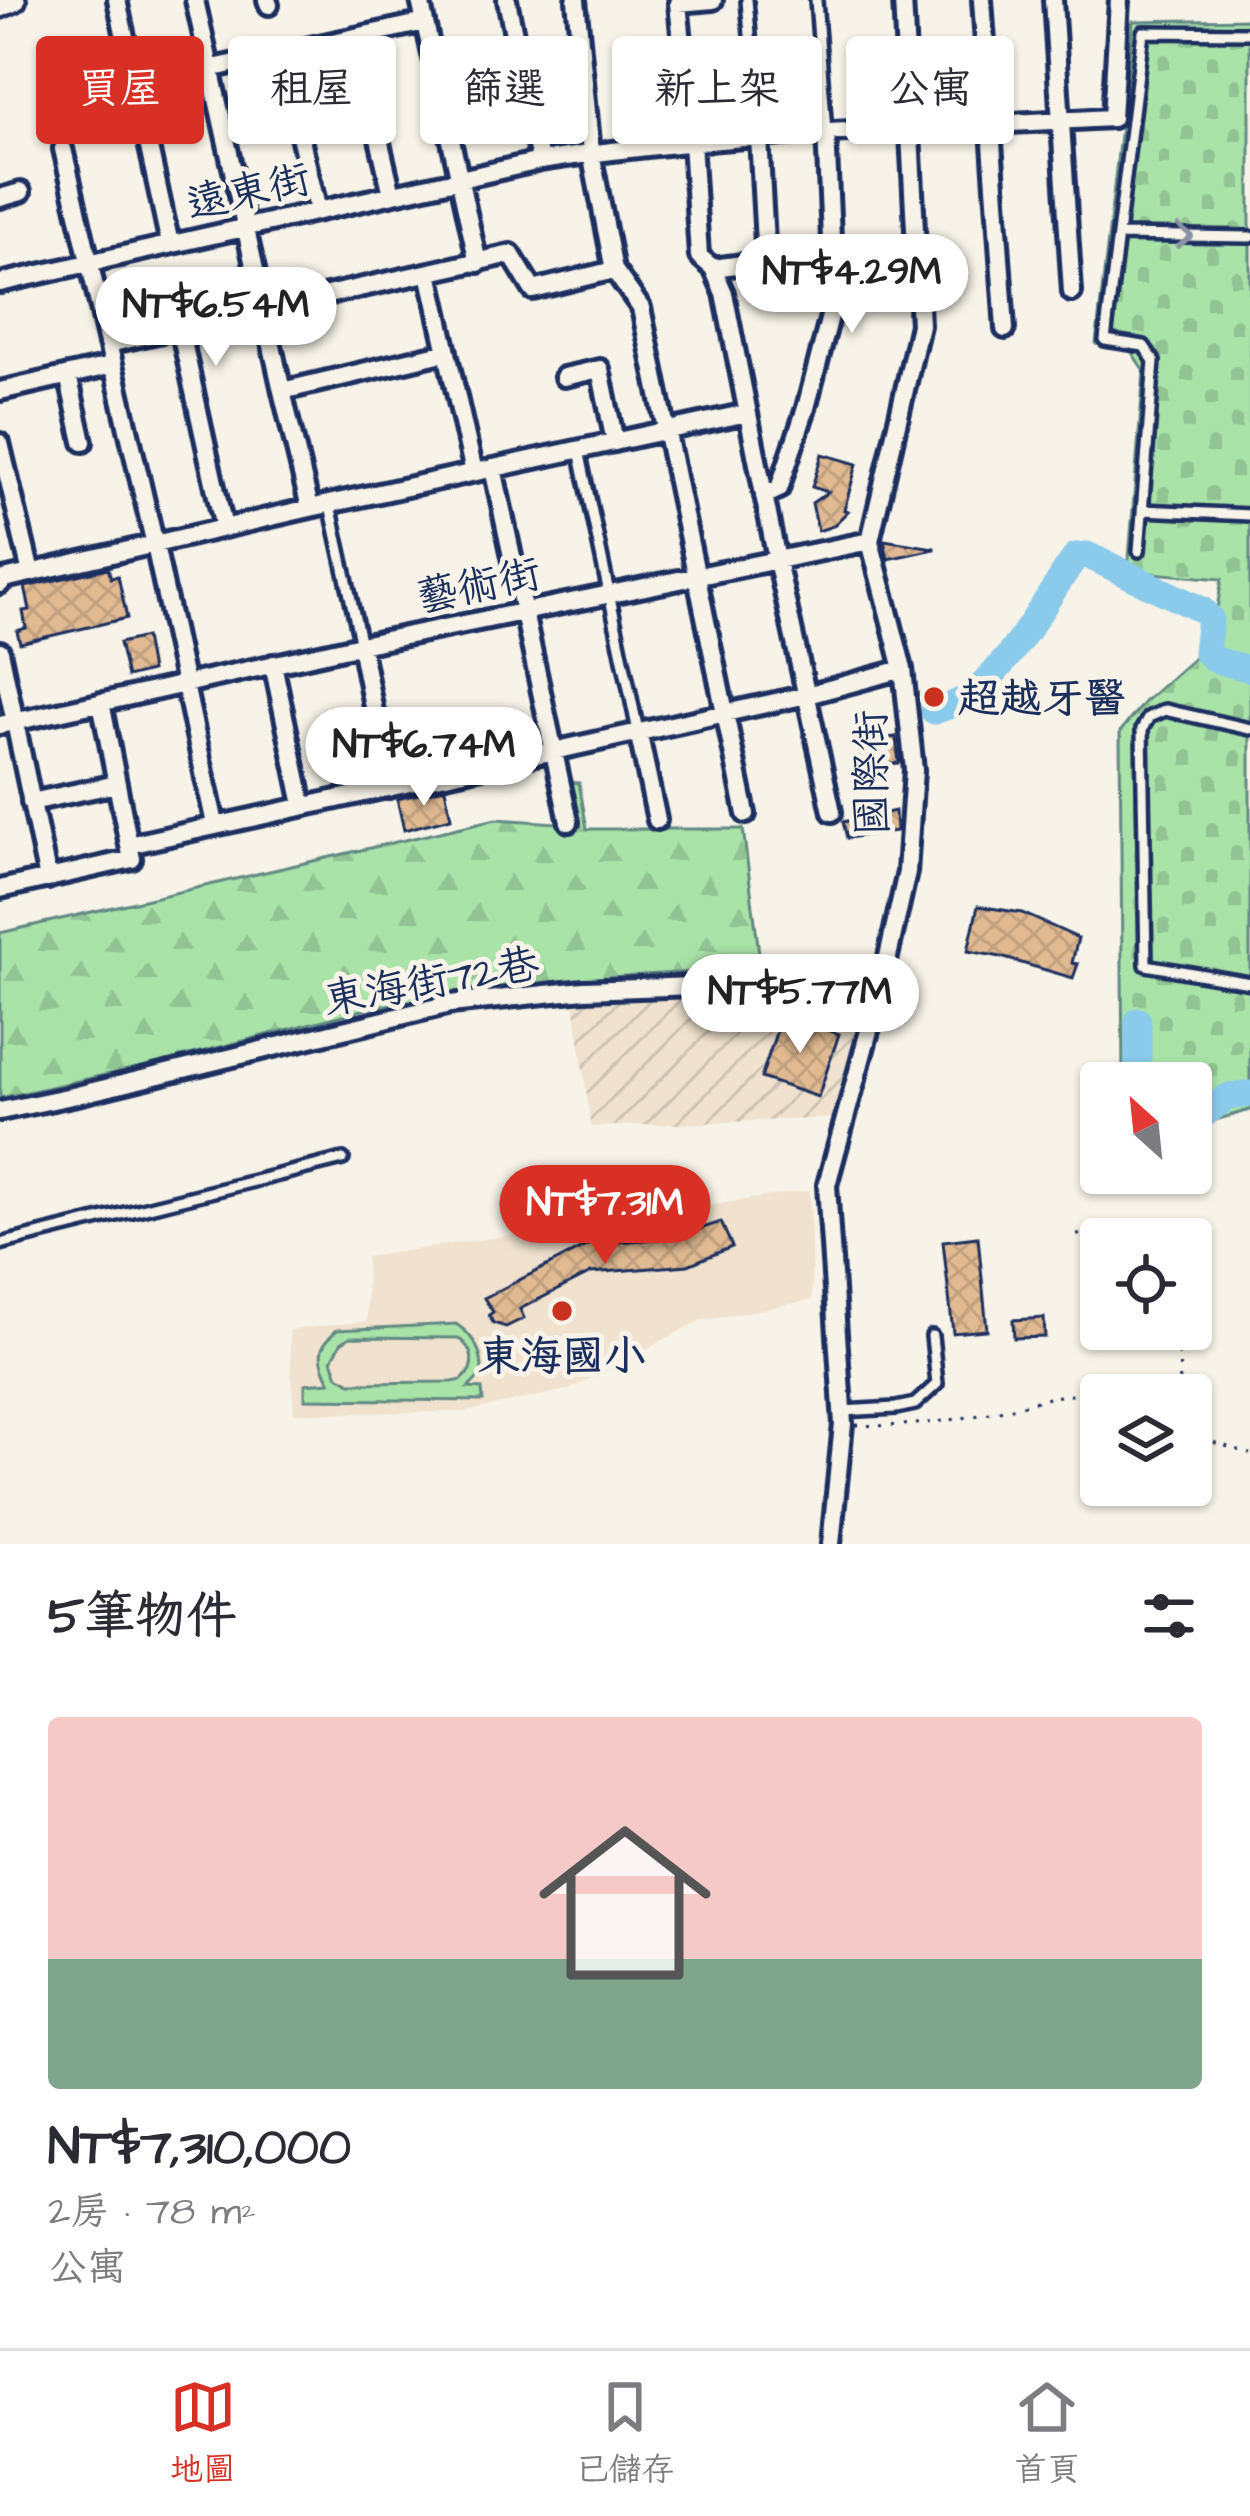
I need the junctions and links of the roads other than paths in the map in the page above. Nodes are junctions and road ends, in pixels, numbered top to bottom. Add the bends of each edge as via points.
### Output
1 (14, 0) edge
2 (117, 0) edge
3 (194, 0) edge
4 (421, 0) edge
5 (507, 0) edge
6 (576, 0) edge
7 (713, 0) edge
8 (747, 0) edge
9 (816, 0) edge
10 (903, 0) edge
11 (982, 0) edge
12 (1053, 0) edge
13 (1119, 0) edge
14 (0, 6) edge
15 (425, 22) junction
16 (1250, 33) edge
17 (125, 36) edge
18 (360, 36) edge
19 (681, 36) edge
20 (750, 36) edge
21 (905, 36) edge
22 (984, 36) edge
23 (228, 64) edge
24 (211, 68) junction
25 (204, 70) edge
26 (1062, 120) junction
27 (1014, 123) edge
28 (846, 131) edge
29 (822, 132) edge
30 (826, 132) junction
31 (148, 144) edge
32 (302, 144) edge
33 (380, 144) edge
34 (667, 144) edge
35 (692, 144) edge
36 (759, 144) edge
37 (910, 144) edge
38 (990, 144) edge
39 (63, 149) dead end
40 (591, 153) junction
41 (540, 161) junction
42 (460, 179) junction
43 (21, 193) dead end
44 (392, 194) junction
45 (0, 197) edge
46 (318, 211) junction
47 (246, 227) junction
48 (1118, 235) junction
49 (1250, 237) edge
50 (170, 244) junction
51 (88, 262) junction
52 (478, 262) junction
53 (706, 262) junction
54 (614, 270) junction
55 (429, 273) junction
56 (0, 283) edge
57 (1072, 292) dead end
58 (263, 310) junction
59 (180, 328) junction
60 (1004, 329) dead end
61 (108, 344) junction
62 (447, 352) junction
63 (113, 365) junction
64 (68, 375) junction
65 (564, 377) dead end
66 (0, 391) edge
67 (282, 391) junction
68 (747, 413) junction
69 (665, 432) junction
70 (83, 442) dead end
71 (616, 442) junction
72 (0, 443) edge
73 (579, 450) junction
74 (493, 468) junction
75 (474, 472) junction
76 (764, 496) junction
77 (330, 505) junction
78 (310, 508) junction
79 (1142, 510) junction
80 (1250, 515) edge
81 (224, 528) junction
82 (870, 541) junction
83 (155, 545) junction
84 (1139, 551) dead end
85 (777, 560) junction
86 (31, 573) junction
87 (695, 577) junction
88 (0, 584) edge
89 (609, 594) junction
90 (524, 611) junction
91 (361, 644) junction
92 (0, 651) edge
93 (273, 664) junction
94 (903, 669) junction
95 (186, 683) junction
96 (807, 695) junction
97 (101, 702) junction
98 (724, 713) junction
99 (7, 723) edge
100 (1250, 729) edge
101 (638, 731) junction
102 (552, 749) junction
103 (117, 784) junction
104 (389, 788) junction
105 (31, 802) junction
106 (303, 805) junction
107 (832, 812) dead end
108 (746, 814) dead end
109 (657, 820) dead end
110 (569, 822) dead end
111 (215, 824) junction
112 (129, 844) junction
113 (48, 879) junction
114 (0, 890) edge
115 (884, 979) junction
116 (1250, 983) edge
117 (0, 1111) edge
118 (343, 1160) dead end
119 (0, 1244) edge
120 (932, 1336) dead end
121 (842, 1417) junction
122 (831, 1544) edge

1 - 14 street
2 - 17 street
3 - 24 street
4 - 15 street
5 - 41 street
6 - 40 street
7 - 19 street via 678,3
8 - 20 lane
9 - 30 lane
10 - 21 street, 國際街
11 - 22 street
12 - 26 street
13 - 26 street, 遠東街 via 1112,118
15 - 18 street
15 - 42 street
16 - 48 lane via 1143,32
23 - 24 street
24 - 25 street
24 - 47 street
26 - 27 street, 遠東街
26 - 57 street
28 - 30 street, 遠東街
29 - 30 street, 遠東街
30 - 76 street via 833,301 778,489
31 - 50 street
32 - 46 street
33 - 44 street
34 - 40 street, 遠東街
35 - 53 street
36 - 53 street via 766,261
37 - 82 street, 國際街 via 920,326
38 - 60 street
39 - 51 street
40 - 41 street, 遠東街
40 - 54 street
41 - 42 street, 遠東街
42 - 44 street, 遠東街
42 - 52 street
43 - 45 street
44 - 46 street, 遠東街
46 - 47 street, 遠東街
47 - 50 street, 遠東街
47 - 58 street
48 -> 49 lane
48 - 79 lane via 1105,340 1144,346 1154,361
50 - 51 street, 遠東街
51 - 56 street, 遠東街
51 - 61 street
52 - 54 street via 511,254 533,290
52 - 55 street
53 - 68 street via 724,293
54 - 69 street via 641,308
55 - 58 street
55 - 62 street
58 - 59 street
58 - 67 street
59 - 61 street
59 - 81 street
61 - 63 street
62 - 67 street
62 - 75 street
63 - 64 street
63 - 83 street
64 - 66 street
64 - 70 street
65 - 71 street via 600,369
67 - 78 street
68 - 69 street
68 - 76 street
69 - 71 street
69 - 87 street
71 - 73 street
72 - 86 street
73 - 74 street
73 - 89 lane
74 - 75 street
74 - 90 street
75 - 77 street
76 - 85 street
77 - 78 street
77 - 91 lane
78 - 81 street
79 - 80 lane
79 - 84 lane
81 - 83 street
82 - 85 street, 藝術街
82 - 94 street, 國際街
83 - 86 street
83 - 95 street
85 - 87 street, 藝術街
85 - 96 street
86 - 88 street
87 - 89 street, 藝術街
87 - 98 street
89 - 90 street, 藝術街
89 - 101 lane
90 - 91 street, 藝術街
90 - 102 street
91 - 93 street, 藝術街
91 - 104 street
92 - 99 street
93 - 95 street, 藝術街
93 - 106 street
94 - 96 street
94 - 115 street, 國際街 via 914,770 907,872
95 - 97 street, 藝術街
95 - 111 street
96 - 98 street
96 - 107 street
97 - 99 street, 藝術街
97 - 103 street
98 - 101 street
98 - 108 street
99 - 105 street
100 - 116 lane via 1165,710 1142,729 1146,964
101 - 102 street
101 - 109 street
102 - 104 street
102 - 110 street
103 - 105 street
103 - 112 street
104 - 106 street
105 - 113 street
106 - 111 street
111 - 112 street
112 - 113 street via 132,859
113 - 114 street
115 - 117 street, 東海街72巷 via 584,990 450,1004
115 - 121 street, 國際街 via 827,1185
118 - 119 lane
120 - 121 lane via 937,1384 915,1404
121 - 122 street, 國際街

